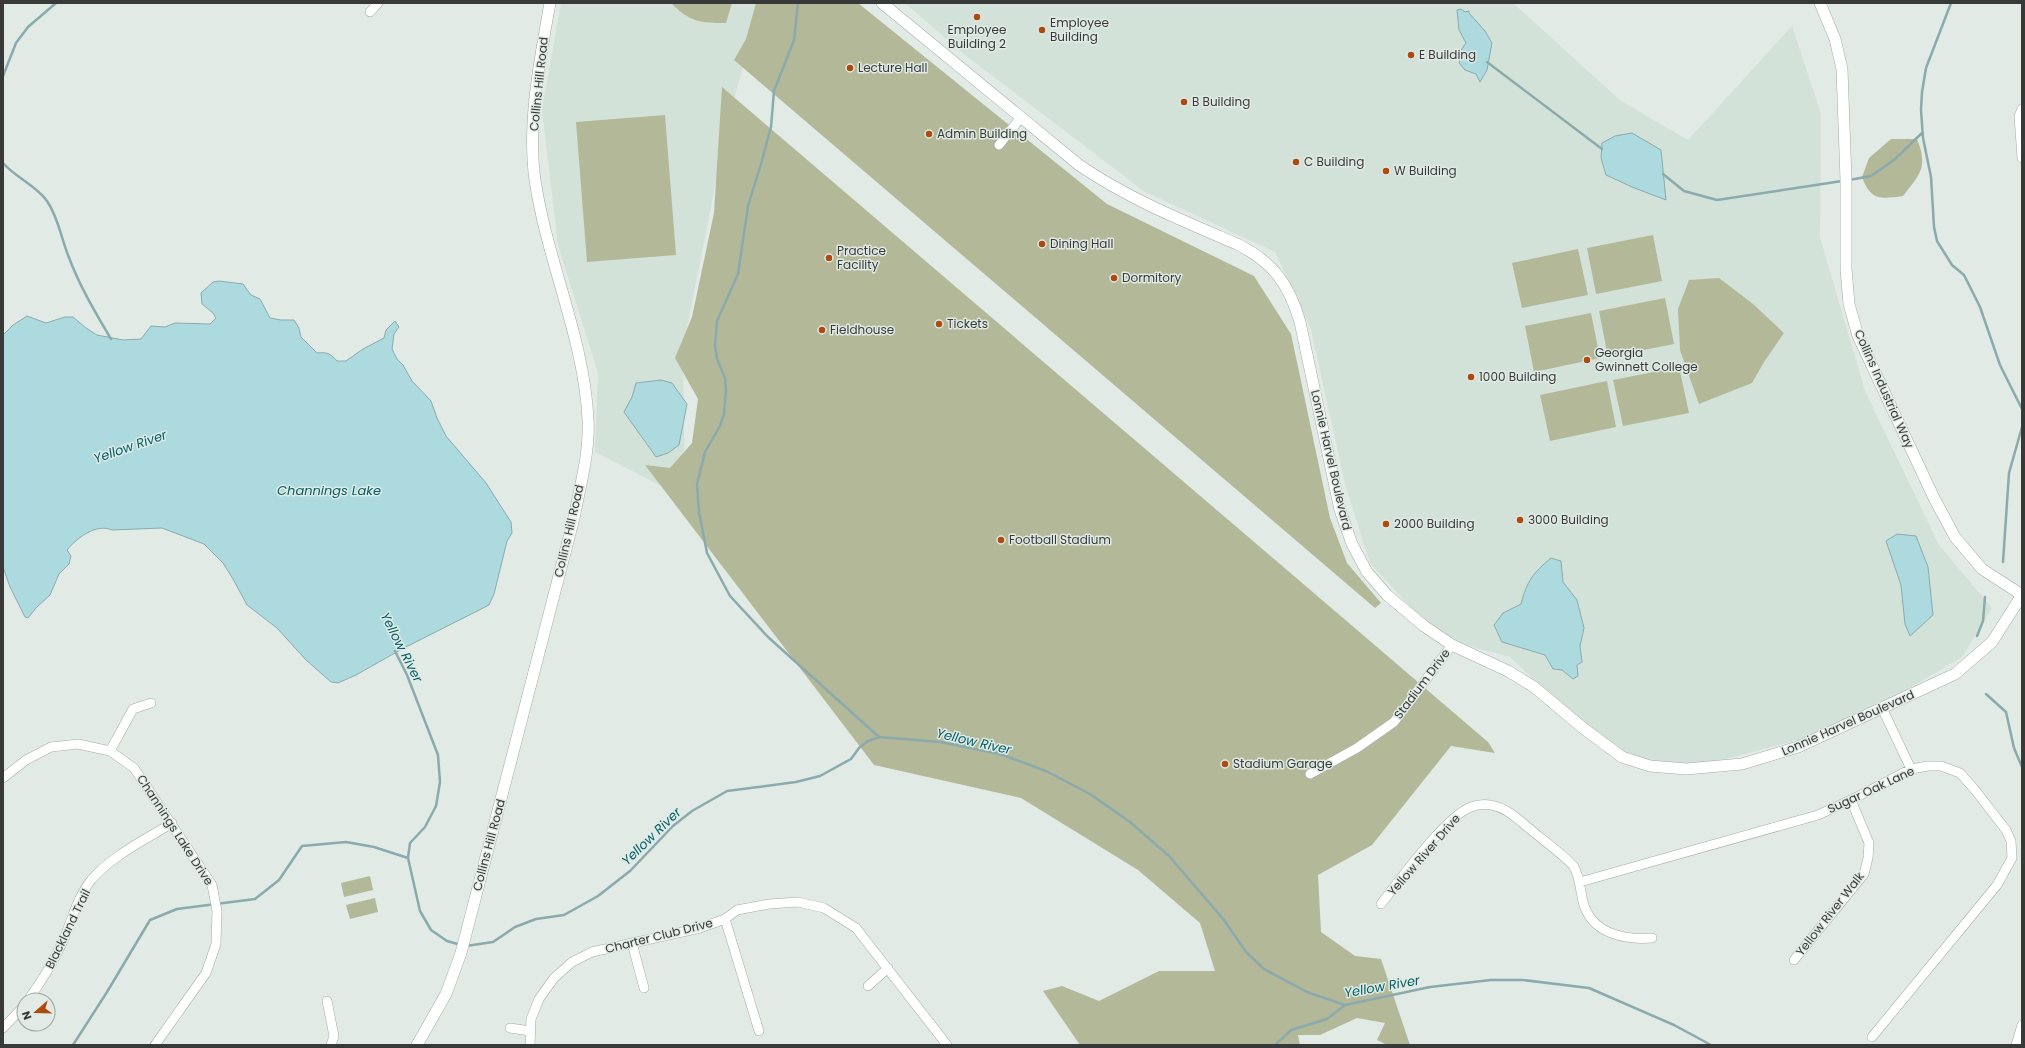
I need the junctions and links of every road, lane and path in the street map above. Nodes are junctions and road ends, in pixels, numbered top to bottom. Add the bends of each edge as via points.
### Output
1 (378, 3) edge
2 (550, 3) edge
3 (882, 3) edge
4 (1820, 3) edge
5 (370, 12) dead end
6 (2022, 109) edge
7 (1021, 117) junction
8 (999, 145) dead end
9 (2022, 158) edge
10 (2022, 595) edge
11 (1452, 645) junction
12 (151, 703) dead end
13 (1882, 708) junction
14 (110, 751) junction
15 (1911, 769) junction
16 (1310, 774) dead end
17 (3, 778) edge
18 (1851, 800) junction
19 (172, 823) junction
20 (1580, 882) junction
21 (1381, 904) dead end
22 (725, 919) junction
23 (1652, 938) dead end
24 (632, 943) junction
25 (1794, 960) dead end
26 (888, 968) junction
27 (868, 986) dead end
28 (644, 988) dead end
29 (34, 992) edge
30 (327, 1001) dead end
31 (16, 1014) edge
32 (2022, 1025) edge
33 (3, 1028) edge
34 (510, 1028) dead end
35 (530, 1031) junction
36 (759, 1031) dead end
37 (1872, 1037) dead end
38 (155, 1045) edge
39 (331, 1045) edge
40 (418, 1045) edge
41 (530, 1045) edge
42 (947, 1045) edge
43 (2016, 1045) edge

1 - 5 street
2 - 40 street, Collins Hill Road via 541,49 534,109 535,179 544,231 585,383 588,420 586,456 574,518 461,953 446,994
3 - 7 street, Lonnie Harvel Boulevard
4 - 10 street, Collins Industrial Way via 1835,39 1842,69 1846,269 1849,304 1858,336 1955,537 1982,569
6 - 9 street via 2019,116
7 - 8 street
7 - 11 street, Lonnie Harvel Boulevard via 1109,185 1237,244 1276,272 1294,303 1300,322 1336,491 1352,544 1367,572 1387,595 1424,626
10 - 13 street, Lonnie Harvel Boulevard via 1992,642 1955,674
11 - 13 street, Lonnie Harvel Boulevard via 1508,671 1534,687 1611,750 1622,757 1650,766 1686,769 1742,764 1798,746
11 - 16 street, Stadium Drive via 1394,722 1357,748
12 - 14 street via 133,709
13 - 15 street
14 - 17 street, Channings Lake Drive via 78,744 51,748 26,760
14 - 19 street, Channings Lake Drive via 134,768
15 - 18 street, Sugar Oak Lane
15 - 37 street, Sugar Oak Lane via 1941,766 1960,773 2006,830 2011,841 2012,858 1997,886
18 - 20 street, Sugar Oak Lane via 1818,815
18 - 25 street, Yellow River Walk via 1869,843 1864,874
19 - 29 street, Blackland Trail via 112,861 92,879 78,902 63,941 45,976
19 - 38 street, Channings Lake Drive via 212,885 217,911 216,944 206,973
20 - 21 street, Yellow River Drive via 1573,866 1503,808 1480,805 1470,807 1457,815
20 - 23 street, Yellow River Drive via 1585,908 1597,924 1606,931 1627,938
22 - 24 street, Charter Club Drive via 700,928
22 - 26 street, Charter Club Drive via 737,910 769,904 798,902 824,908 856,928
22 - 36 street
24 - 28 street
24 - 35 street, Charter Club Drive via 592,952 572,962 554,978 539,999 531,1020
26 - 27 street
26 - 42 street, Charter Club Drive
30 - 39 street via 334,1032
31 - 33 street
32 - 43 street
34 - 35 street
35 - 41 street, Charter Club Drive

